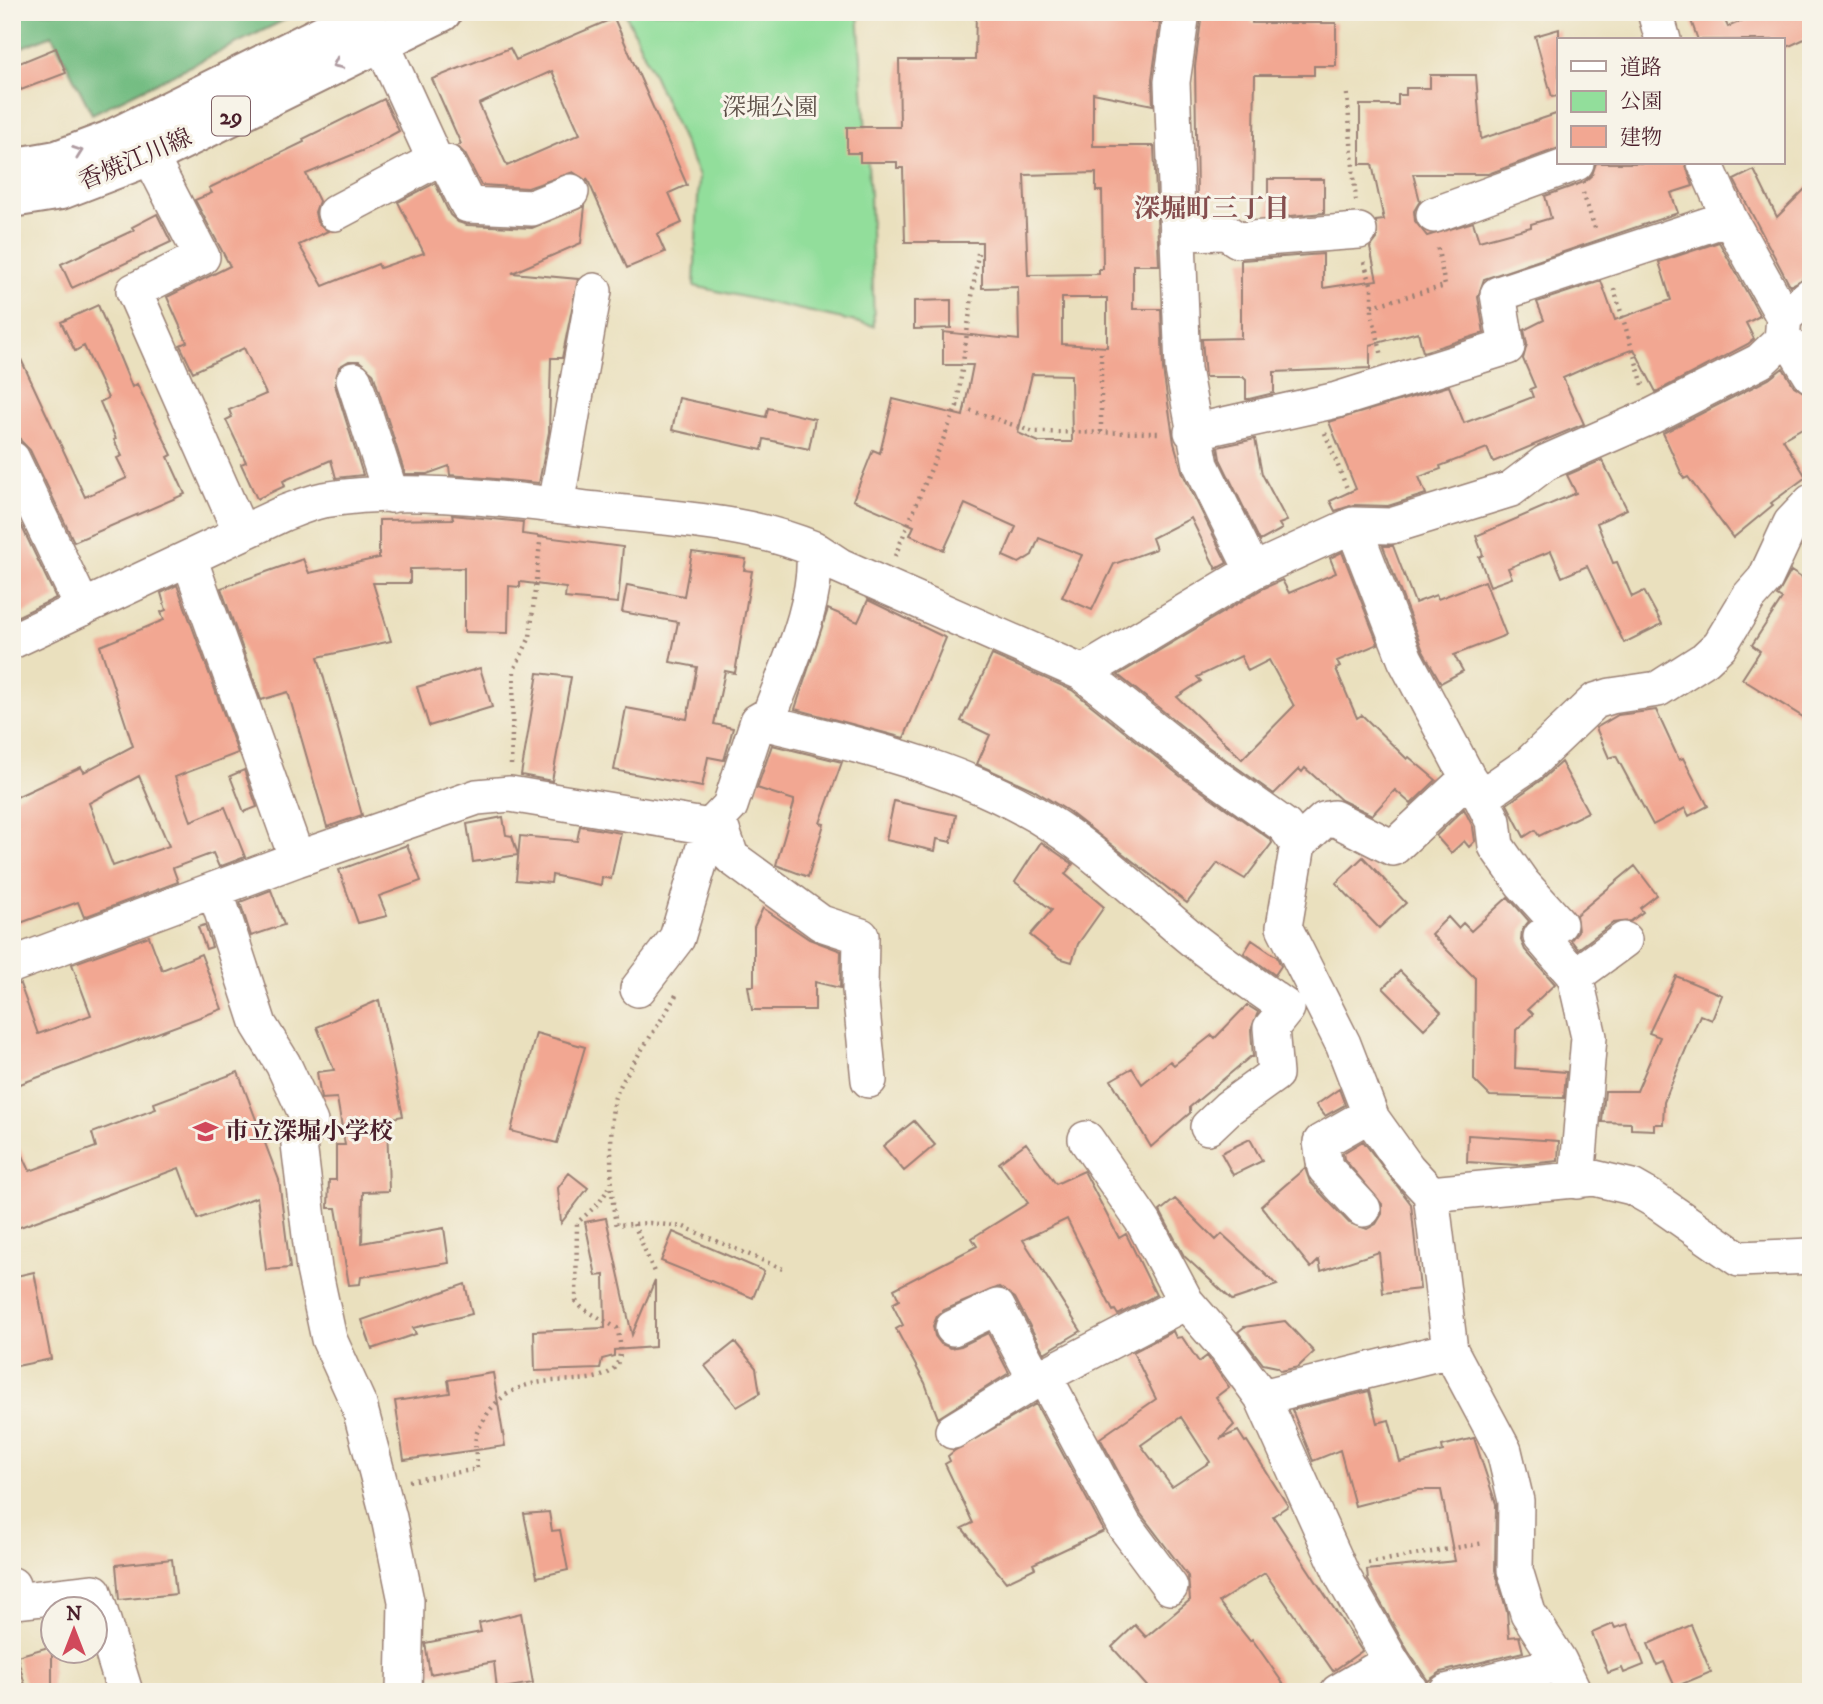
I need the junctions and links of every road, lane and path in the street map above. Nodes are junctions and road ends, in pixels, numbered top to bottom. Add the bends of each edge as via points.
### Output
1 (442, 12) edge
2 (1182, 12) edge
3 (1655, 12) edge
4 (380, 38) edge
5 (1662, 38) edge
6 (149, 156) junction
7 (435, 160) junction
8 (1573, 164) edge
9 (1705, 164) edge
10 (12, 168) edge
11 (571, 192) dead end
12 (12, 198) edge
13 (335, 213) dead end
14 (1434, 215) joint
15 (1728, 218) junction
16 (1359, 231) dead end
17 (1179, 233) junction
18 (978, 253) dead end
19 (594, 291) dead end
20 (1811, 295) edge
21 (1372, 306) dead end
22 (1783, 329) junction
23 (1101, 353) dead end
24 (1811, 375) edge
25 (354, 380) dead end
26 (1314, 405) junction
27 (957, 406) junction
28 (1192, 432) junction
29 (1101, 433) junction
30 (12, 459) edge
31 (391, 495) junction
32 (1811, 502) edge
33 (550, 505) junction
34 (1353, 525) junction
35 (241, 533) junction
36 (814, 549) junction
37 (188, 558) junction
38 (1253, 571) junction
39 (883, 584) junction
40 (83, 608) junction
41 (12, 641) edge
42 (1083, 673) junction
43 (758, 721) junction
44 (1475, 788) junction
45 (510, 794) junction
46 (714, 823) junction
47 (1298, 844) junction
48 (297, 859) junction
49 (215, 890) junction
50 (1623, 940) dead end
51 (12, 965) edge
52 (1575, 976) junction
53 (638, 989) dead end
54 (677, 993) dead end
55 (869, 1080) dead end
56 (1370, 1114) junction
57 (1208, 1127) dead end
58 (1086, 1139) dead end
59 (1577, 1181) junction
60 (610, 1187) junction
61 (1431, 1194) junction
62 (1363, 1209) dead end
63 (634, 1224) junction
64 (1811, 1256) edge
65 (785, 1270) dead end
66 (654, 1272) dead end
67 (1186, 1302) junction
68 (953, 1328) dead end
69 (1450, 1350) junction
70 (1040, 1378) junction
71 (1262, 1396) junction
72 (953, 1431) dead end
73 (381, 1486) junction
74 (1516, 1537) junction
75 (1339, 1568) junction
76 (12, 1585) edge
77 (1170, 1587) dead end
78 (1391, 1661) junction
79 (1567, 1678) edge
80 (687, 1684) dead end
81 (1348, 1689) edge
82 (125, 1692) edge
83 (404, 1692) edge
84 (688, 1692) edge
85 (1411, 1692) edge
86 (1446, 1692) edge

1 - 4 main road, 香焼江川線 / 29
2 - 17 street via 1172,82
3 - 5 street
4 -> 6 main road, 香焼江川線 / 29
4 - 7 street
10 -> 4 main road, 香焼江川線 / 29 via 57,160
6 - 12 main road, 香焼江川線 / 29 via 61,190
6 - 35 street via 202,257 134,291
7 - 11 street via 447,163 468,205 532,208
7 - 13 street
8 - 14 street
9 - 15 street
14 - 21 path via 1445,286
15 - 22 street
15 - 26 street via 1498,295 1507,347
16 - 17 street via 1238,240 1226,232
17 - 28 street via 1183,369
18 - 27 path
19 - 33 street
20 - 22 street
22 - 24 street
22 - 34 street via 1760,361 1653,416 1545,463 1511,489 1391,526
23 - 29 path
25 - 31 street
26 - 28 street
26 - 34 path via 1358,516
27 - 29 path via 1034,432
27 - 39 path
28 - 29 path
28 - 38 street via 1201,465
30 - 40 street
31 - 33 street
31 - 35 street via 322,500
32 - 44 street via 1791,523 1765,579 1720,645 1705,659 1658,689 1595,701 1529,764
33 - 36 street via 704,522 783,536
33 - 45 path via 530,637 514,670
34 - 38 street
34 - 44 street via 1405,659
35 - 37 street
36 - 39 street
36 - 43 street via 816,573 798,636 770,714
37 - 40 street
37 - 48 street
38 - 42 street
39 - 42 street
40 - 41 street
42 - 47 street via 1285,827
43 - 46 street via 730,807
43 - 57 street via 885,752 943,770 1001,796 1056,828 1194,941 1287,1008 1271,1028 1275,1074
44 - 47 street via 1393,848 1334,818 1324,820
44 - 52 street via 1493,821 1496,846 1559,924 1541,937
45 - 46 street
45 - 48 street via 477,797
46 - 53 street via 677,938
46 - 55 street via 731,857 821,923 860,936
47 - 56 street via 1284,927 1343,1044
48 - 49 street
49 - 51 street
49 - 73 street via 259,1025 310,1122 299,1144 314,1269 329,1339 359,1405
50 - 52 street
52 - 59 street via 1589,1037
54 - 60 path via 614,1099
56 - 61 street
56 - 62 street via 1321,1142 1325,1168
58 - 67 street via 1144,1223
59 - 61 street
59 - 64 street via 1594,1178 1632,1187 1739,1259
60 - 63 path via 617,1225
60 - 73 path via 577,1223 575,1294 582,1308 617,1328 622,1344 614,1369 605,1377 518,1388 493,1403 475,1436 477,1469
61 - 69 street
63 - 65 path via 684,1227
63 - 66 path
67 - 70 street
67 - 71 street
68 - 70 street via 997,1307
69 - 71 street
69 - 74 street via 1504,1451 1516,1501
70 - 72 street
70 - 77 street via 1124,1525
71 - 75 street
73 - 83 street via 406,1601
74 - 75 path
74 - 79 street via 1515,1570 1528,1613
75 - 78 street
76 - 82 street via 15,1601 94,1592
78 - 81 street
78 - 85 street
79 - 86 street
80 - 84 path

